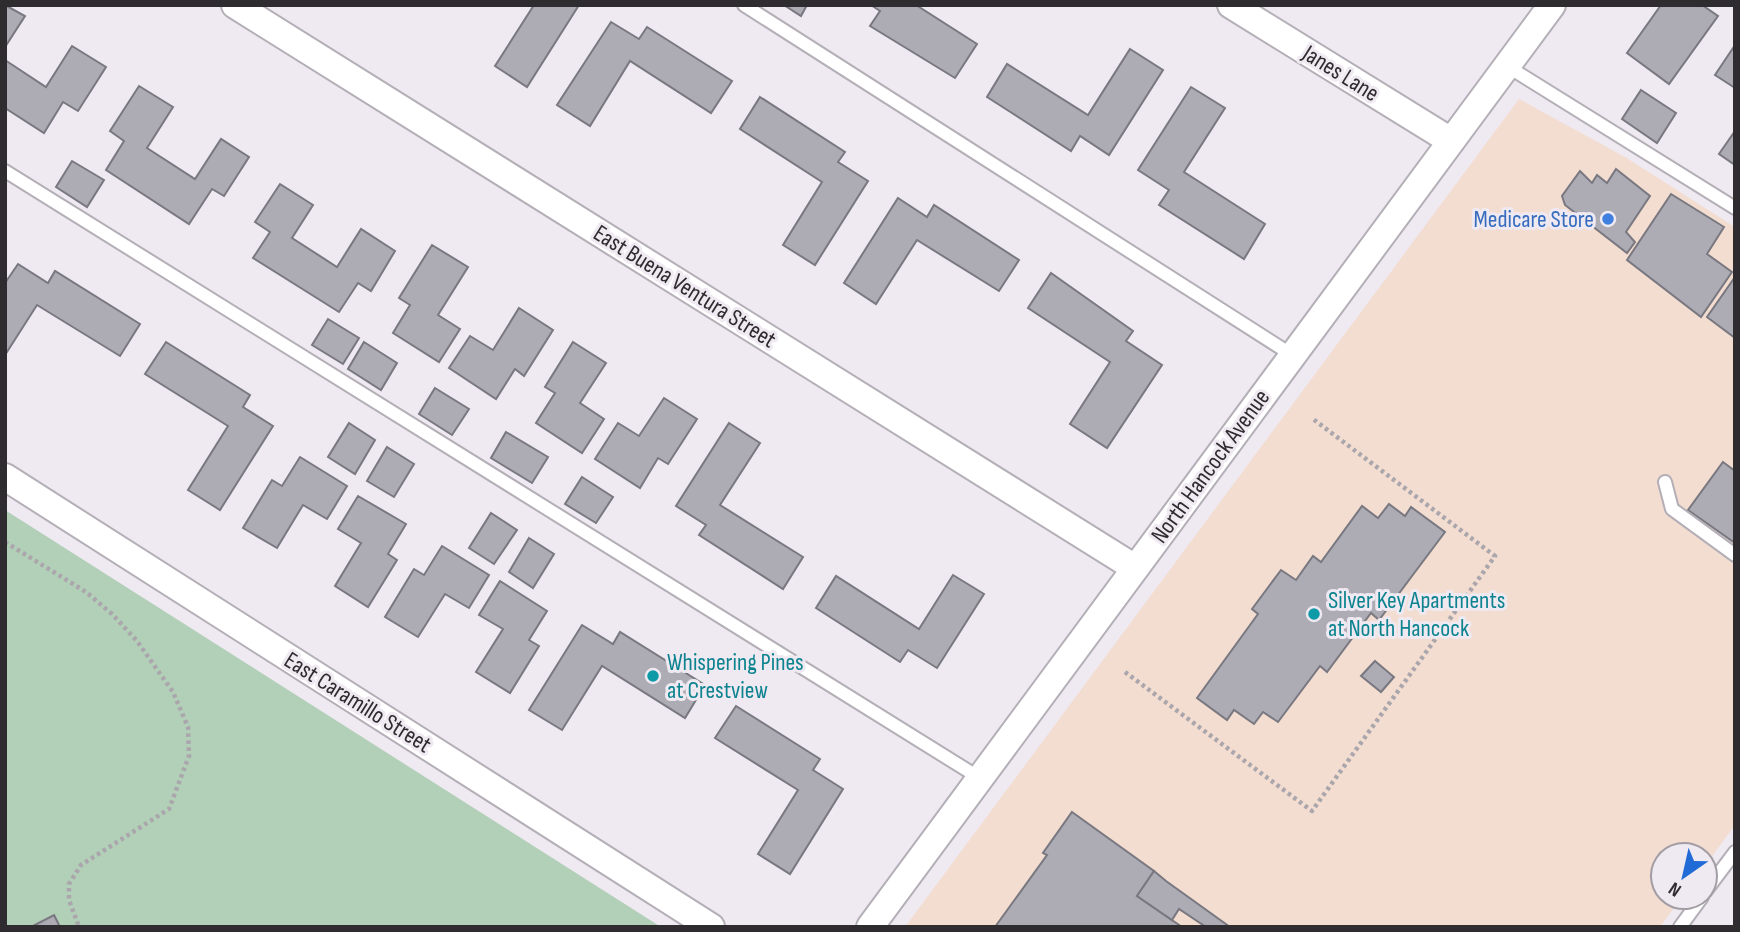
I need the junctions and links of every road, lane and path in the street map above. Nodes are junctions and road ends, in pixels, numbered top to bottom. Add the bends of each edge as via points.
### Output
1 (235, 5) edge
2 (744, 5) edge
3 (1231, 5) edge
4 (1552, 5) edge
5 (1507, 66) junction
6 (1451, 141) junction
7 (5, 171) edge
8 (1735, 208) edge
9 (1292, 355) junction
10 (1313, 419) dead end
11 (5, 477) edge
12 (1664, 482) dead end
13 (5, 542) edge
14 (1735, 555) edge
15 (1135, 568) junction
16 (1125, 672) dead end
17 (978, 777) junction
18 (1735, 852) edge
19 (1719, 873) edge
20 (1692, 911) edge
21 (79, 927) edge
22 (711, 927) edge
23 (870, 927) edge
24 (1680, 927) edge

1 - 15 street, East Buena Ventura Street
2 - 9 lane
3 - 6 street, Janes Lane
4 - 5 street, North Hancock Avenue
5 - 6 street, North Hancock Avenue
5 - 8 lane
6 - 9 street, North Hancock Avenue
7 - 17 lane
9 - 15 street, North Hancock Avenue
10 - 16 path via 1495,556 1312,811
11 - 22 street, East Caramillo Street
12 - 14 lane via 1672,509
13 - 21 path via 86,592 112,614 173,692 188,727 189,757 169,808 81,865 69,884 69,900
15 - 17 street, North Hancock Avenue
17 - 23 street, North Hancock Avenue
18 - 19 lane
20 - 24 lane

